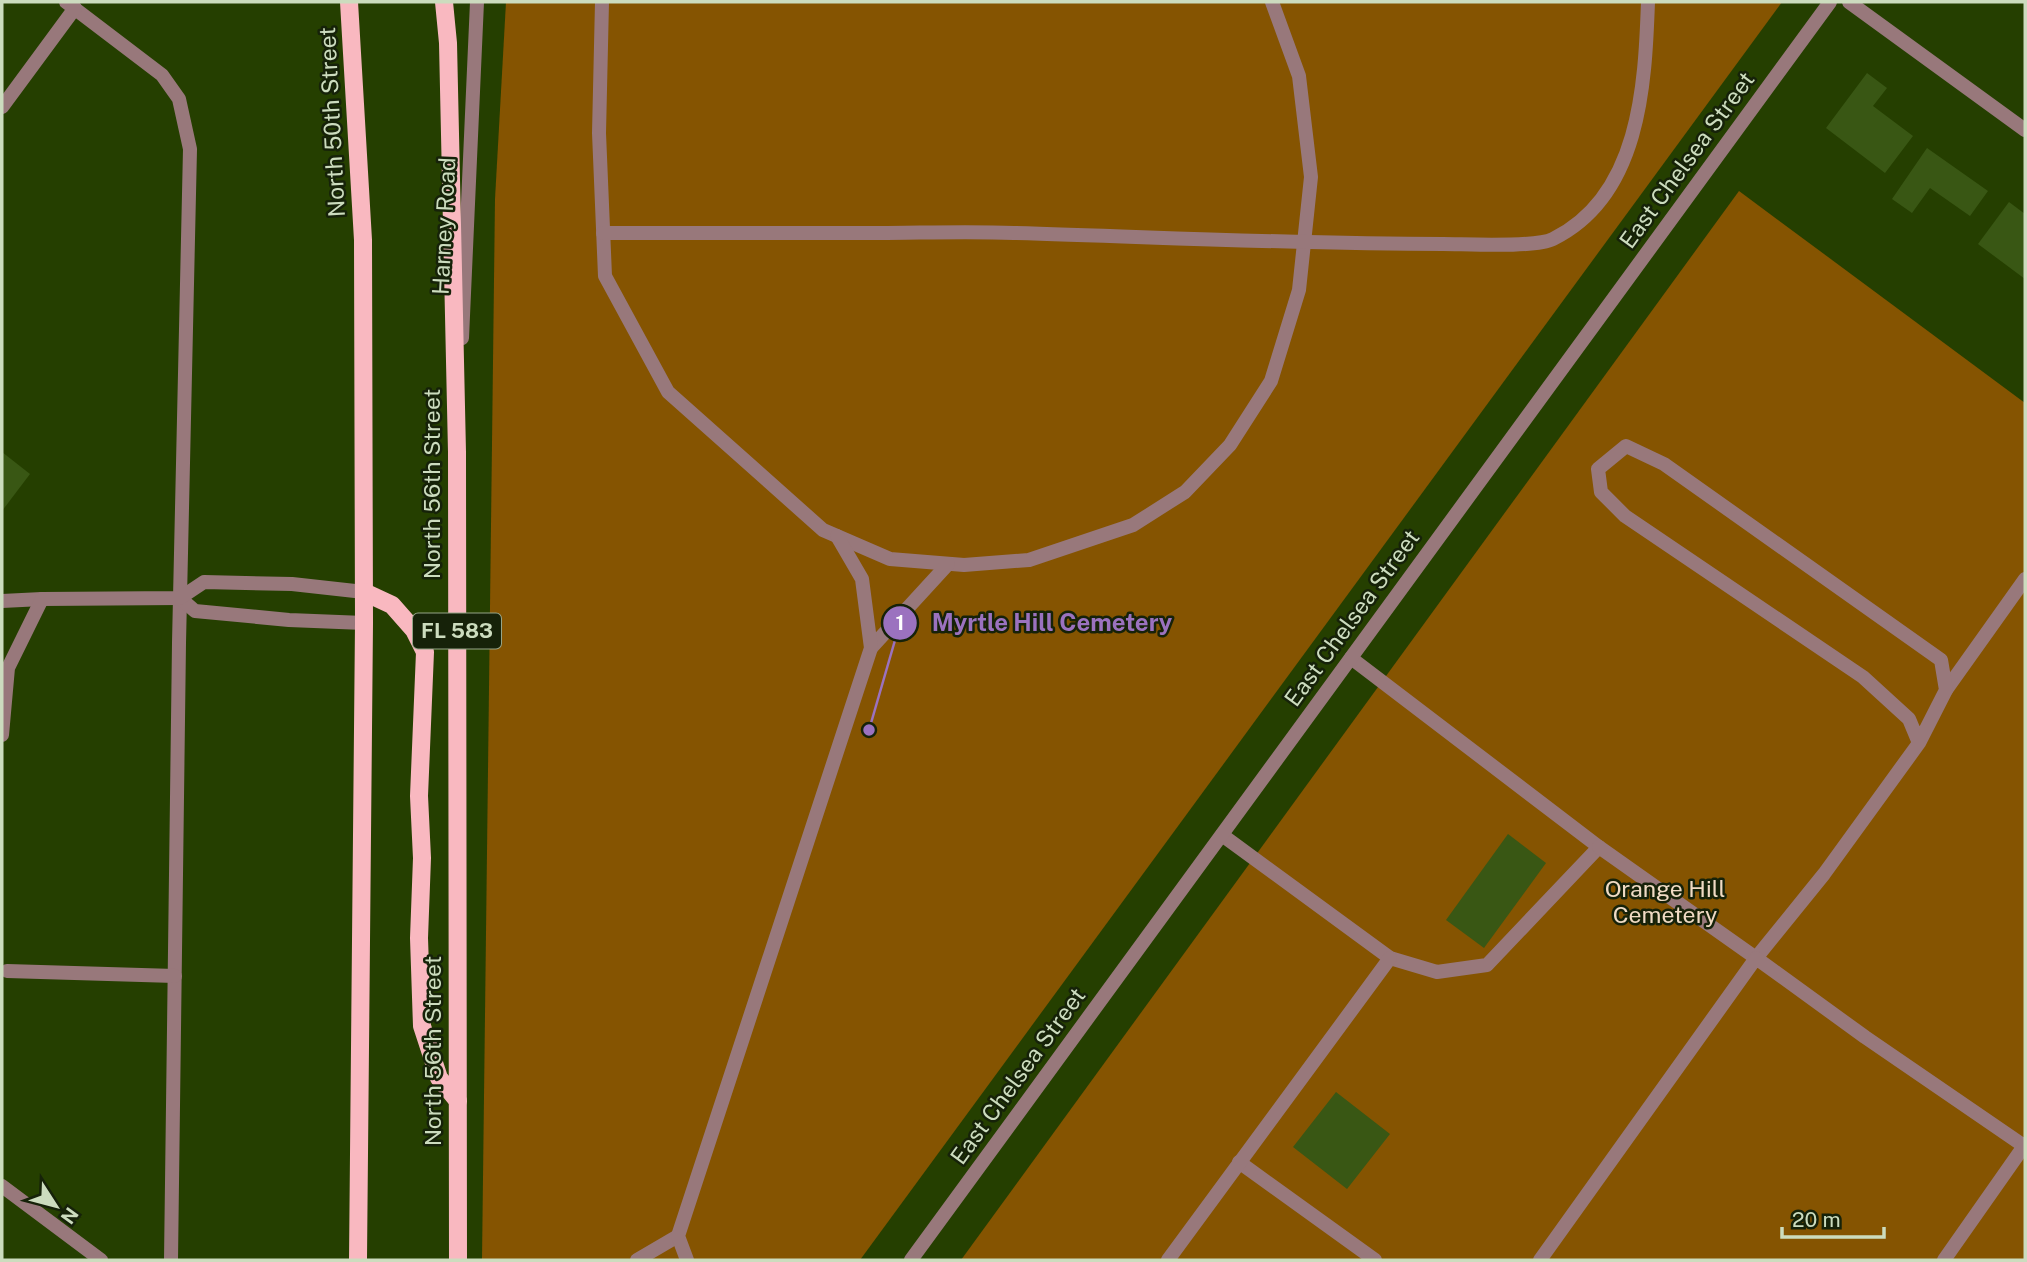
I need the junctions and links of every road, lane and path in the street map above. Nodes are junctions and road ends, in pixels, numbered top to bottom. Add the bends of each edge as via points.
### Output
1 (349, 2) edge
2 (444, 2) edge
3 (477, 2) edge
4 (602, 2) edge
5 (1272, 2) edge
6 (1648, 2) edge
7 (1830, 2) edge
8 (1849, 2) edge
9 (71, 5) edge
10 (2, 107) edge
11 (2025, 130) edge
12 (603, 233) junction
13 (1304, 243) junction
14 (457, 452) junction
15 (836, 536) junction
16 (948, 564) junction
17 (2025, 579) edge
18 (364, 592) junction
19 (180, 598) junction
20 (43, 599) junction
21 (2, 601) edge
22 (364, 623) junction
23 (871, 648) junction
24 (1351, 658) junction
25 (1946, 690) junction
26 (2, 725) edge
27 (2, 735) edge
28 (1919, 743) junction
29 (1222, 835) junction
30 (1600, 847) junction
31 (1390, 958) junction
32 (1756, 958) junction
33 (7, 971) dead end
34 (175, 976) junction
35 (458, 1101) junction
36 (2025, 1145) edge
37 (1239, 1162) junction
38 (2, 1186) edge
39 (678, 1236) junction
40 (101, 1260) edge
41 (171, 1260) edge
42 (358, 1260) edge
43 (458, 1260) edge
44 (638, 1260) edge
45 (687, 1260) edge
46 (911, 1260) edge
47 (1168, 1260) edge
48 (1375, 1260) edge
49 (1540, 1260) edge
50 (1944, 1260) edge

1 - 18 main road, North 50th Street via 363,240
2 - 14 main road, North 56th Street / FL 583
3 - 14 street, Harney Road
4 - 12 street via 599,133
5 - 13 street via 1299,76 1311,177
6 - 13 street via 1634,131 1606,195 1578,222 1550,241 1514,244
7 - 24 street, East Chelsea Street
8 - 11 street
9 - 10 street
9 - 19 street via 162,75 179,99 185,120 190,149
12 - 13 street via 1010,233
12 - 15 street via 605,276 668,393 823,530
13 - 16 street via 1299,290 1271,380 1230,444 1185,492 1133,525 1029,560
14 - 35 main road, North 56th Street / FL 583
15 - 16 street via 890,559
15 - 23 street via 862,579
16 - 23 street
17 - 25 street
18 - 19 street via 204,582
18 - 22 main road
18 - 35 main road via 392,605 414,630 425,652 419,796 422,1026 439,1078
19 - 20 street
19 - 22 street via 195,611
19 - 34 street
20 - 21 street
20 - 26 street via 8,668
22 - 42 main road
23 - 39 street
24 - 29 street, East Chelsea Street
24 - 30 street
25 - 28 street
25 - 28 street via 1941,660 1664,464 1626,446 1598,469 1601,492 1625,516 1863,677 1909,719
26 - 27 street
28 - 32 street
29 - 31 street
29 - 46 street, East Chelsea Street
30 - 31 street via 1487,965 1437,972
30 - 32 street
31 - 37 street
32 - 36 street
32 - 49 street
33 - 34 street
34 - 41 street
35 - 43 main road, North 56th Street / FL 583
36 - 50 street
37 - 47 street
37 - 48 street
38 - 40 street
39 - 44 street
39 - 45 street

